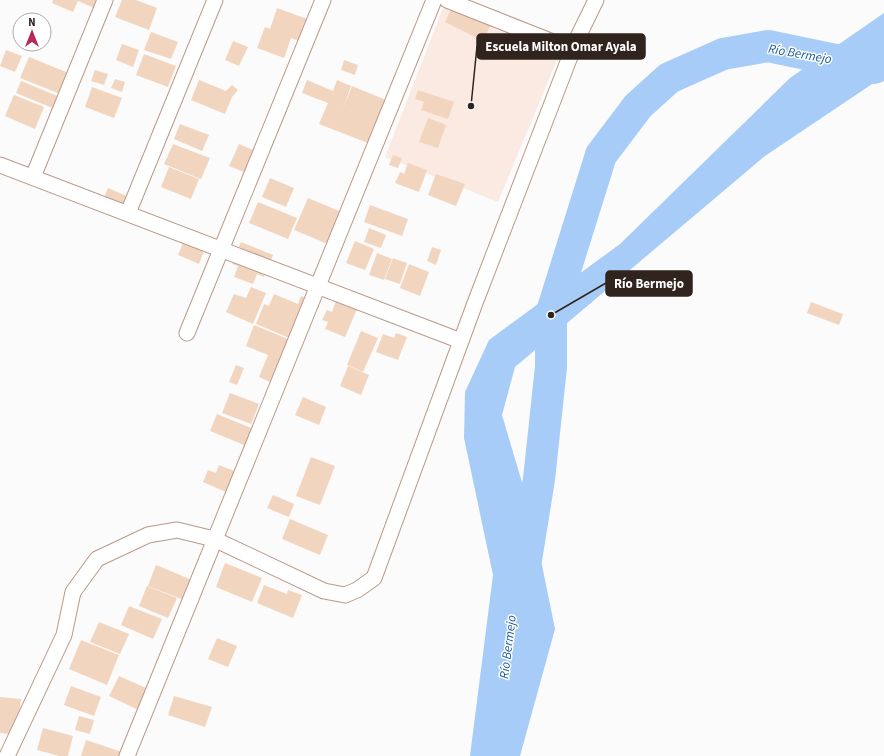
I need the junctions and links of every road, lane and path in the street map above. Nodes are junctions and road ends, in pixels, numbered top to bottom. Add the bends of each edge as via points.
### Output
1 (105, 0) edge
2 (215, 0) edge
3 (323, 0) edge
4 (434, 0) edge
5 (447, 0) edge
6 (596, 0) edge
7 (573, 50) junction
8 (0, 165) edge
9 (33, 177) junction
10 (128, 213) junction
11 (187, 333) dead end
12 (461, 341) junction
13 (214, 539) junction
14 (7, 756) edge
15 (127, 756) edge

1 - 9 street
2 - 10 street
3 - 11 street
4 - 13 street
5 - 7 street
6 - 7 street
7 - 12 street
8 - 9 street
9 - 10 street
10 - 12 street
12 - 13 street via 374,578 345,595 324,591
13 - 14 street via 177,530 148,536 98,559 73,592 64,635
13 - 15 street

